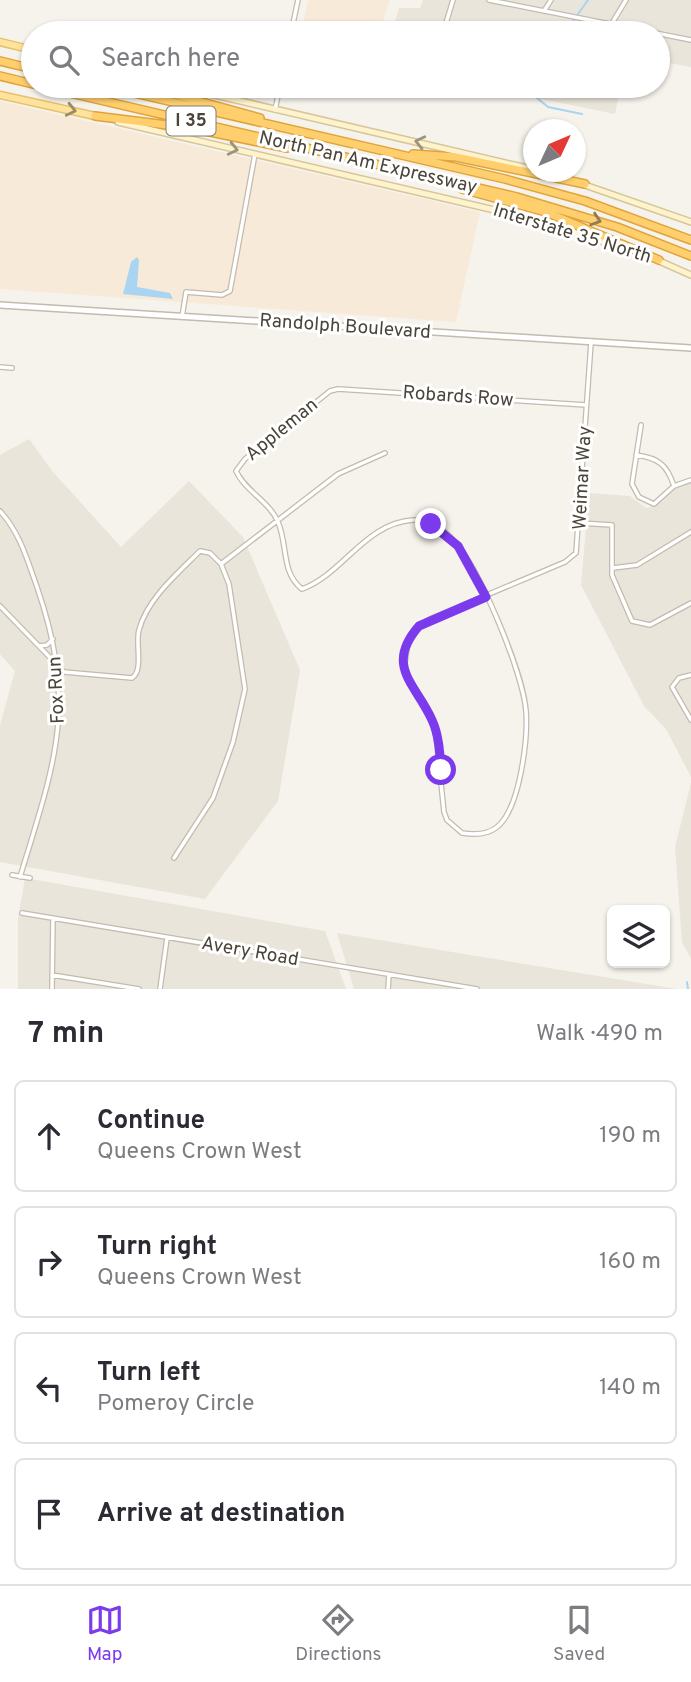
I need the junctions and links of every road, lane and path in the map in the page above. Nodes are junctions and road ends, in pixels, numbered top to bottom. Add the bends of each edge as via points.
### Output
1 (298, 0) edge
2 (453, 0) edge
3 (489, 0) edge
4 (551, 0) edge
5 (626, 0) edge
6 (544, 11) junction
7 (294, 21) edge
8 (447, 21) edge
9 (596, 21) edge
10 (614, 21) edge
11 (670, 36) edge
12 (691, 40) edge
13 (0, 42) edge
14 (21, 47) edge
15 (0, 61) edge
16 (21, 66) edge
17 (0, 76) edge
18 (21, 81) edge
19 (0, 95) edge
20 (90, 98) edge
21 (155, 98) edge
22 (186, 98) edge
23 (226, 98) edge
24 (278, 98) edge
25 (275, 110) junction
26 (95, 116) junction
27 (314, 135) junction
28 (384, 151) junction
29 (255, 154) junction
30 (342, 158) junction
31 (523, 167) edge
32 (411, 173) junction
33 (576, 182) edge
34 (584, 184) junction
35 (691, 222) edge
36 (691, 240) edge
37 (691, 256) edge
38 (659, 260) junction
39 (691, 275) edge
40 (0, 305) edge
41 (182, 317) junction
42 (591, 343) junction
43 (691, 348) edge
44 (0, 367) edge
45 (12, 368) dead end
46 (331, 391) joint
47 (586, 405) junction
48 (641, 425) dead end
49 (385, 453) dead end
50 (636, 456) junction
51 (691, 480) edge
52 (674, 486) junction
53 (0, 511) edge
54 (278, 521) junction
55 (580, 523) junction
56 (691, 532) edge
57 (221, 564) junction
58 (613, 568) junction
59 (486, 597) junction
60 (691, 603) edge
61 (0, 606) edge
62 (53, 639) junction
63 (37, 645) junction
64 (59, 668) junction
65 (691, 675) edge
66 (691, 720) edge
67 (174, 858) dead end
68 (12, 875) dead end
69 (19, 877) junction
70 (30, 878) dead end
71 (22, 914) dead end
72 (52, 919) junction
73 (167, 938) junction
74 (52, 975) junction
75 (389, 975) junction
76 (106, 987) edge
77 (52, 989) edge
78 (139, 989) edge
79 (160, 989) edge
80 (388, 989) edge
81 (476, 989) edge

1 - 7 street
2 - 8 street
3 - 6 street
4 - 6 street
5 - 10 street
6 - 9 street
11 - 12 street
13 - 14 main road
15 - 16 highway
17 - 18 highway
19 -> 26 main road, Interstate 35 North
20 - 30 highway, North Pan Am Expressway / I 35
21 - 27 highway, North Pan Am Expressway / I 35
22 - 27 highway
23 - 25 main road
24 - 25 street
31 -> 25 main road
26 -> 29 main road, Interstate 35 North
26 - 30 highway via 191,128
27 - 28 highway, North Pan Am Expressway / I 35
28 - 34 highway via 456,157
28 - 36 highway, North Pan Am Expressway / I 35 via 556,193
29 - 38 main road, Interstate 35 North via 516,215
29 - 41 street via 230,290 222,295 186,292
30 - 32 highway, North Pan Am Expressway / I 35
32 -> 37 highway, North Pan Am Expressway / I 35 via 563,210
32 - 38 highway via 546,212
33 - 34 main road
34 - 35 main road
38 - 39 main road, Interstate 35 North
40 - 41 street, Randolph Boulevard
41 - 42 street, Randolph Boulevard
42 - 43 street, Randolph Boulevard
42 - 47 street, Weimar Way
44 - 45 street
46 - 47 street, Robards Row
46 - 54 street, Appleman via 236,471
47 - 55 street, Weimar Way
48 - 50 street
49 - 54 street via 338,474
50 - 52 street via 658,460
50 - 52 street via 634,491 650,505
51 - 52 street
53 - 62 street, Fox Run via 21,541
54 - 57 street
54 - 59 street via 291,576 302,589 376,533 413,520 431,524 454,540
55 - 58 street via 612,525
55 - 59 street, Weimar Way via 573,557
56 - 58 street via 637,565
57 - 64 street via 210,553 200,551 149,608 139,630 135,677 68,673
57 - 67 street via 234,605 245,690 213,798
58 - 60 street via 613,581 638,625 660,622
59 - 59 street via 513,660 526,711 522,761 514,799 504,819 489,831 462,833 447,820 442,805 435,726 403,666 408,642 419,626
61 - 63 street
62 - 63 street via 45,646
62 - 64 street, Fox Run
63 - 64 street
64 - 69 street, Fox Run via 58,736
65 - 66 street via 679,678 672,687
68 - 69 street
69 - 70 street
71 - 72 street, Avery Road
72 - 73 street, Avery Road
72 - 74 street
73 - 75 street, Avery Road
73 - 79 street
74 - 76 street
74 - 77 street
75 - 80 street
75 - 81 street, Avery Road
76 - 78 street

